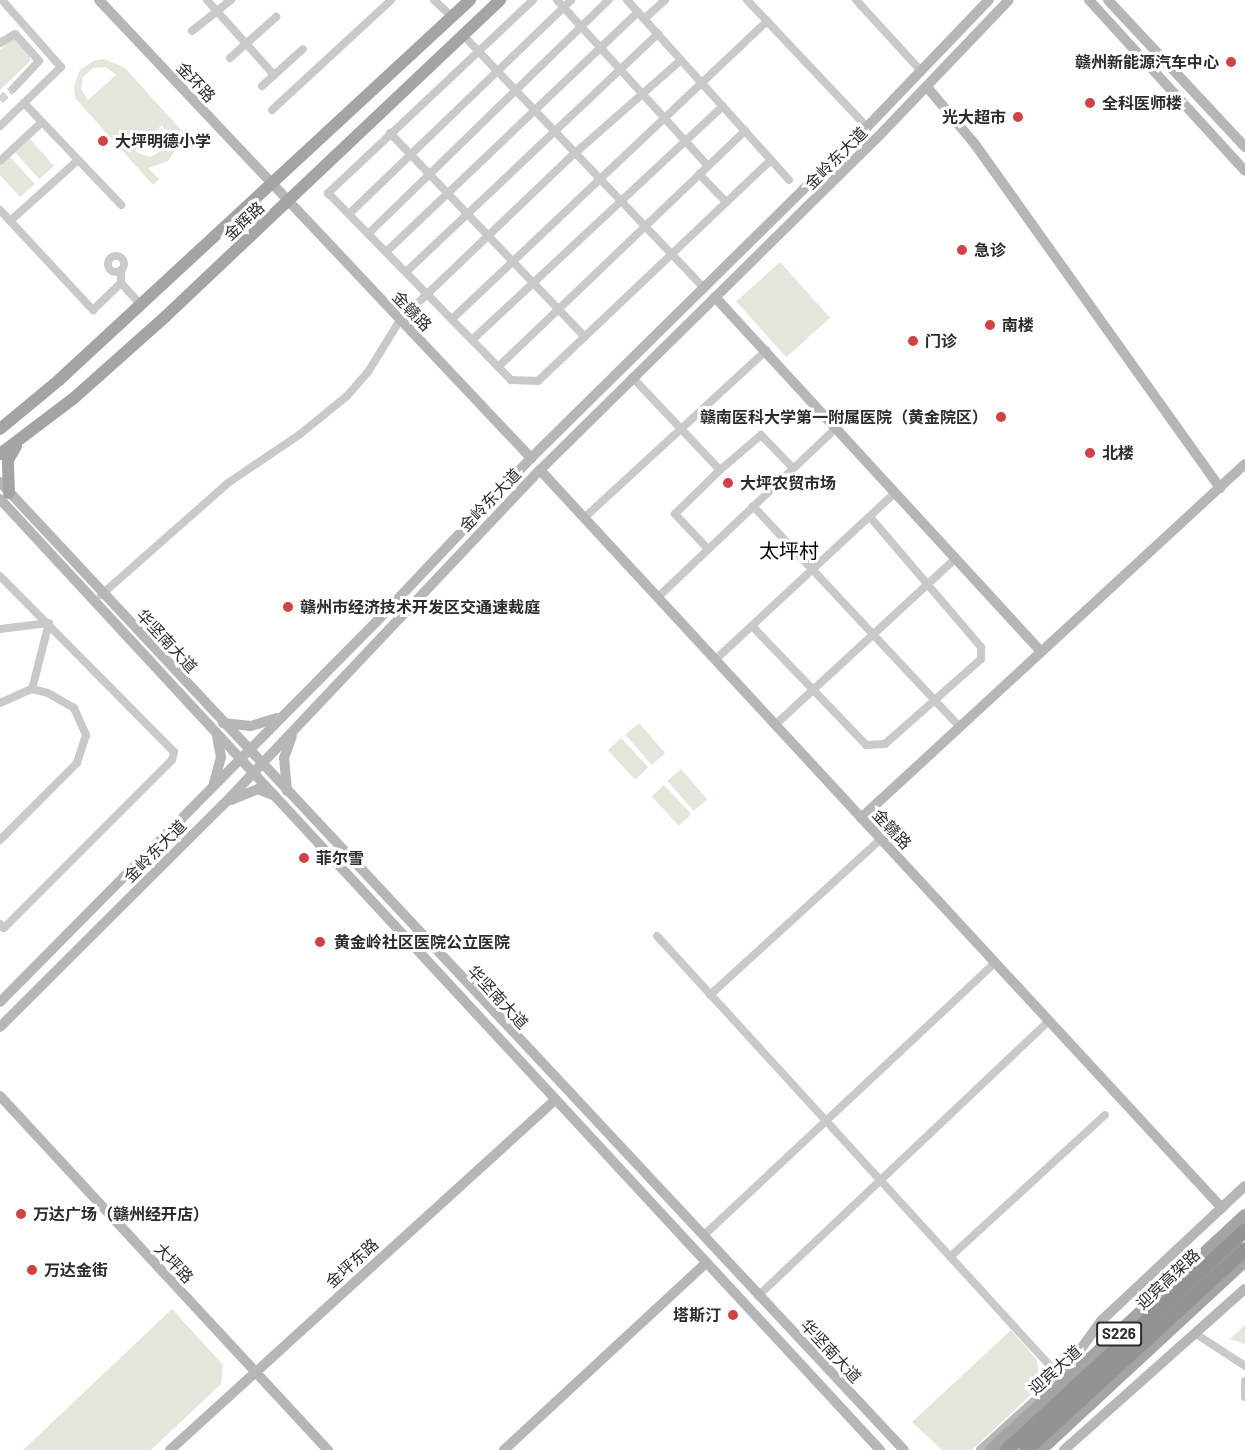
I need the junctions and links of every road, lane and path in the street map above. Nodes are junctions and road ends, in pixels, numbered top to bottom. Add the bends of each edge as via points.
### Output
1 (2, 0) edge
2 (99, 0) edge
3 (207, 0) edge
4 (231, 0) edge
5 (391, 0) edge
6 (434, 0) edge
7 (470, 0) edge
8 (500, 0) edge
9 (533, 0) edge
10 (557, 0) edge
11 (571, 0) edge
12 (609, 0) edge
13 (627, 0) edge
14 (665, 0) edge
15 (747, 0) edge
16 (856, 0) edge
17 (989, 0) edge
18 (1009, 0) edge
19 (1089, 0) edge
20 (1108, 0) edge
21 (563, 7) junction
22 (216, 12) junction
23 (641, 16) junction
24 (276, 17) dead end
25 (452, 17) junction
26 (767, 21) junction
27 (581, 27) junction
28 (192, 31) dead end
29 (658, 34) junction
30 (463, 35) junction
31 (956, 35) junction
32 (0, 43) edge
33 (246, 44) junction
34 (966, 44) junction
35 (601, 48) junction
36 (303, 49) dead end
37 (477, 52) junction
38 (230, 58) dead end
39 (681, 60) junction
40 (620, 70) junction
41 (921, 70) junction
42 (496, 72) junction
43 (274, 75) junction
44 (703, 84) junction
45 (262, 86) dead end
46 (927, 87) junction
47 (14, 88) tunnel mouth
48 (515, 92) junction
49 (642, 93) junction
50 (24, 103) junction
51 (723, 106) junction
52 (272, 110) dead end
53 (534, 112) junction
54 (666, 119) junction
55 (42, 122) junction
56 (0, 126) edge
57 (867, 128) junction
58 (745, 131) junction
59 (390, 133) junction
60 (554, 133) junction
61 (685, 141) junction
62 (1245, 147) edge
63 (411, 154) junction
64 (574, 154) junction
65 (78, 160) junction
66 (771, 160) junction
67 (0, 161) edge
68 (708, 166) junction
69 (1245, 171) edge
70 (430, 174) junction
71 (699, 174) junction
72 (789, 180) dead end
73 (599, 181) junction
74 (271, 184) junction
75 (448, 194) junction
76 (620, 202) junction
77 (726, 202) junction
78 (288, 203) junction
79 (121, 205) dead end
80 (0, 210) edge
81 (349, 214) junction
82 (468, 214) junction
83 (10, 221) junction
84 (644, 228) junction
85 (368, 234) junction
86 (489, 236) junction
87 (386, 252) junction
88 (670, 255) junction
89 (513, 261) junction
90 (121, 270) dead end
91 (406, 272) junction
92 (122, 283) junction
93 (533, 283) junction
94 (703, 287) junction
95 (427, 294) junction
96 (715, 297) junction
97 (141, 305) junction
98 (559, 309) junction
99 (452, 318) junction
100 (400, 320) junction
101 (585, 336) junction
102 (472, 340) junction
103 (767, 350) junction
104 (498, 367) junction
105 (632, 377) junction
106 (3, 425) edge
107 (681, 428) junction
108 (836, 428) junction
109 (22, 438) junction
110 (0, 454) edge
111 (531, 459) junction
112 (1245, 464) edge
113 (793, 468) junction
114 (540, 470) junction
115 (720, 470) junction
116 (0, 482) edge
117 (1220, 488) junction
118 (895, 493) junction
119 (2, 498) edge
120 (753, 506) junction
121 (870, 517) junction
122 (584, 518) junction
123 (707, 548) junction
124 (954, 560) junction
125 (813, 570) junction
126 (0, 576) edge
127 (928, 584) junction
128 (102, 594) junction
129 (658, 597) junction
130 (93, 602) junction
131 (376, 621) junction
132 (49, 622) junction
133 (752, 626) junction
134 (0, 629) edge
135 (386, 630) junction
136 (873, 635) junction
137 (1040, 651) junction
138 (715, 660) junction
139 (32, 689) junction
140 (814, 690) junction
141 (933, 698) junction
142 (0, 703) edge
143 (285, 713) junction
144 (224, 723) junction
145 (776, 725) junction
146 (297, 726) junction
147 (960, 727) junction
148 (215, 731) junction
149 (245, 754) junction
150 (258, 768) junction
151 (210, 791) junction
152 (284, 795) junction
153 (223, 805) junction
154 (861, 818) junction
155 (881, 839) junction
156 (0, 840) edge
157 (0, 924) edge
158 (657, 936) dead end
159 (995, 963) junction
160 (710, 995) junction
161 (0, 1002) edge
162 (1049, 1021) junction
163 (0, 1027) edge
164 (0, 1096) edge
165 (554, 1101) junction
166 (1105, 1115) dead end
167 (824, 1119) junction
168 (879, 1179) junction
169 (1245, 1186) edge
170 (1222, 1208) junction
171 (1245, 1215) edge
172 (1245, 1230) edge
173 (703, 1236) junction
174 (1245, 1249) edge
175 (1245, 1256) edge
176 (950, 1257) junction
177 (1245, 1261) edge
178 (706, 1263) junction
179 (1245, 1289) edge
180 (758, 1296) junction
181 (1196, 1334) junction
182 (1132, 1354) junction
183 (1245, 1366) edge
184 (254, 1372) junction
185 (1063, 1381) junction
186 (1245, 1381) edge
187 (1245, 1397) edge
188 (170, 1450) edge
189 (328, 1450) edge
190 (504, 1450) edge
191 (880, 1450) edge
192 (903, 1450) edge
193 (981, 1450) edge
194 (991, 1450) edge
195 (1007, 1450) edge
196 (1026, 1450) edge
197 (1041, 1450) edge
198 (1064, 1450) edge

1 - 50 street via 61,67
2 - 74 main road, 金环路
3 - 22 street
4 - 22 street
5 - 52 street
6 - 25 street
7 - 25 main road, 金辉路
8 - 30 main road, 金辉路
9 - 37 street
10 - 21 street
11 - 21 street
12 - 27 street
13 - 23 street
14 - 23 street
15 - 26 street
16 - 41 street
17 - 31 main road, 金岭东大道
18 - 34 main road, 金岭东大道
19 - 69 main road
20 - 62 main road
21 - 27 street
21 - 42 street
22 - 28 street
22 - 33 street
23 - 29 street
23 - 35 street
24 - 33 street
25 - 74 main road, 金辉路
26 - 44 street
26 - 57 street
27 - 35 street
27 - 48 street
29 - 39 street
29 - 40 street
30 - 37 street
30 - 78 main road, 金辉路
31 - 34 main road
31 - 41 main road, 金岭东大道
32 - 47 street via 15,34 39,61
33 - 38 street
33 - 43 street
34 - 46 main road, 金岭东大道
35 - 40 street
35 - 53 street
36 - 43 street
37 - 42 street
37 - 59 street
39 - 44 street
39 - 49 street
40 - 49 street
40 - 60 street
41 - 57 main road, 金岭东大道
42 - 48 street
42 - 63 street
43 - 45 street
44 - 51 street
44 - 54 street
46 - 96 main road, 金岭东大道
46 - 117 main road via 974,143
48 - 53 street
48 - 70 street
49 - 54 street
49 - 64 street
50 - 55 street
50 - 56 street
51 - 58 street
51 - 61 street
53 - 60 street
53 - 75 street
54 - 61 street
54 - 73 street
55 - 65 street
55 - 67 street
57 - 94 main road, 金岭东大道
58 - 66 street
58 - 68 street
59 - 63 street
59 - 81 street via 328,193
60 - 64 street
60 - 82 street
61 - 68 street
61 - 76 street
63 - 70 street
63 - 81 street
64 - 73 street
64 - 86 street
65 - 79 street
65 - 83 street
66 - 72 street
66 - 77 street
68 - 71 street
70 - 75 street
70 - 85 street
71 - 77 street
71 - 84 street
73 - 76 street
73 - 89 street
74 - 78 main road, 金赣路
74 - 97 main road, 金辉路
75 - 82 street
75 - 87 street
76 - 84 street
76 - 93 street
77 - 88 street
78 - 100 main road, 金赣路
78 - 109 main road, 金辉路 via 74,398
80 - 83 street
81 - 85 street
82 - 86 street
82 - 91 street
83 - 92 street via 93,310
84 - 88 street
84 - 98 street
85 - 87 street
86 - 89 street
86 - 95 street
87 - 91 street
88 - 94 street
88 - 101 street
89 - 93 street
89 - 99 street
90 - 92 street
91 - 95 street
92 - 97 street
93 - 98 street
93 - 102 street
94 - 111 main road, 金岭东大道
95 - 99 street
95 - 100 street
96 - 103 main road
96 - 105 main road, 金岭东大道
97 - 106 main road, 金辉路
98 - 101 street
98 - 104 street
99 - 102 street
100 - 111 main road, 金赣路
100 - 128 street via 368,372 347,396 299,435 228,483
101 - 104 street via 538,381 511,380
102 - 104 street
103 - 107 street
103 - 108 main road
105 - 107 street
105 - 114 main road, 金岭东大道
107 - 115 street
107 - 122 street
108 - 113 street
108 - 118 main road
109 - 110 main road, 金辉路
109 - 119 main road via 8,460
111 - 131 main road, 金岭东大道
112 - 117 main road
113 - 115 street via 761,435
113 - 120 street
114 - 122 main road, 金赣路
114 - 135 main road, 金岭东大道
115 - 123 street via 675,514
116 - 119 main road, 华坚南大道
117 - 137 main road
118 - 121 street
118 - 124 main road
119 - 128 main road, 华坚南大道
119 - 130 main road, 华坚南大道
120 - 123 street
120 - 125 street
121 - 125 street
121 - 127 street
122 - 129 main road, 金赣路
123 - 129 street
124 - 127 street
124 - 137 main road
125 - 133 street
125 - 136 street
126 - 132 street
127 - 136 street
127 - 141 street via 981,647 981,659
128 - 130 street
128 - 144 main road, 华坚南大道
129 - 138 main road, 金赣路
130 - 148 main road, 华坚南大道
131 - 135 main road
131 - 143 main road, 金岭东大道
132 - 134 street
132 - 139 street
132 - 157 street via 174,752 172,760 4,928
133 - 138 street
133 - 140 street
135 - 146 main road, 金岭东大道
136 - 140 street
136 - 141 street
137 - 147 main road
138 - 145 main road, 金赣路
139 - 142 street
139 - 156 street via 74,708 86,735 84,751 77,763
140 - 141 street via 866,746 885,744
140 - 145 street
141 - 147 street
143 - 144 main road via 251,726
143 - 149 main road, 金岭东大道
144 - 149 main road, 华坚南大道
145 - 154 main road, 金赣路
146 - 150 main road, 金岭东大道
146 - 152 main road via 284,758
147 - 154 main road
148 - 149 main road, 华坚南大道
148 - 151 main road via 221,757
149 - 150 main road, 华坚南大道
149 - 151 main road, 金岭东大道
150 - 152 main road, 华坚南大道
150 - 153 main road, 金岭东大道
151 - 161 main road, 金岭东大道
152 - 153 main road via 258,789
152 - 165 main road, 华坚南大道
152 - 173 main road, 华坚南大道
153 - 163 main road, 金岭东大道
154 - 155 main road, 金赣路
155 - 159 main road, 金赣路
155 - 160 street
158 - 160 street
159 - 162 main road, 金赣路
159 - 167 street
160 - 167 street
162 - 168 street
162 - 170 main road, 金赣路
164 - 184 main road, 大坪路
165 - 178 main road, 华坚南大道
165 - 184 main road, 金坪东路
166 - 176 street
167 - 168 street
167 - 173 street
168 - 176 street
168 - 180 street
169 - 170 main road
170 - 185 main road via 1101,1321
171 - 185 main road, 迎宾大道 / S226
172 - 195 highway, 迎宾高架路
173 - 180 main road, 华坚南大道
174 - 182 highway, 迎宾高架路
175 - 182 highway
176 - 185 street
177 - 197 main road, S226
178 - 190 main road
178 - 191 main road, 华坚南大道
179 - 181 main road
180 - 192 main road, 华坚南大道
181 - 183 street
181 - 198 main road
182 - 196 highway, 迎宾高架路
184 - 188 main road, 金坪东路
184 - 189 main road, 大坪路
185 - 193 main road
185 - 194 main road, 迎宾大道 / S226
186 - 187 street

